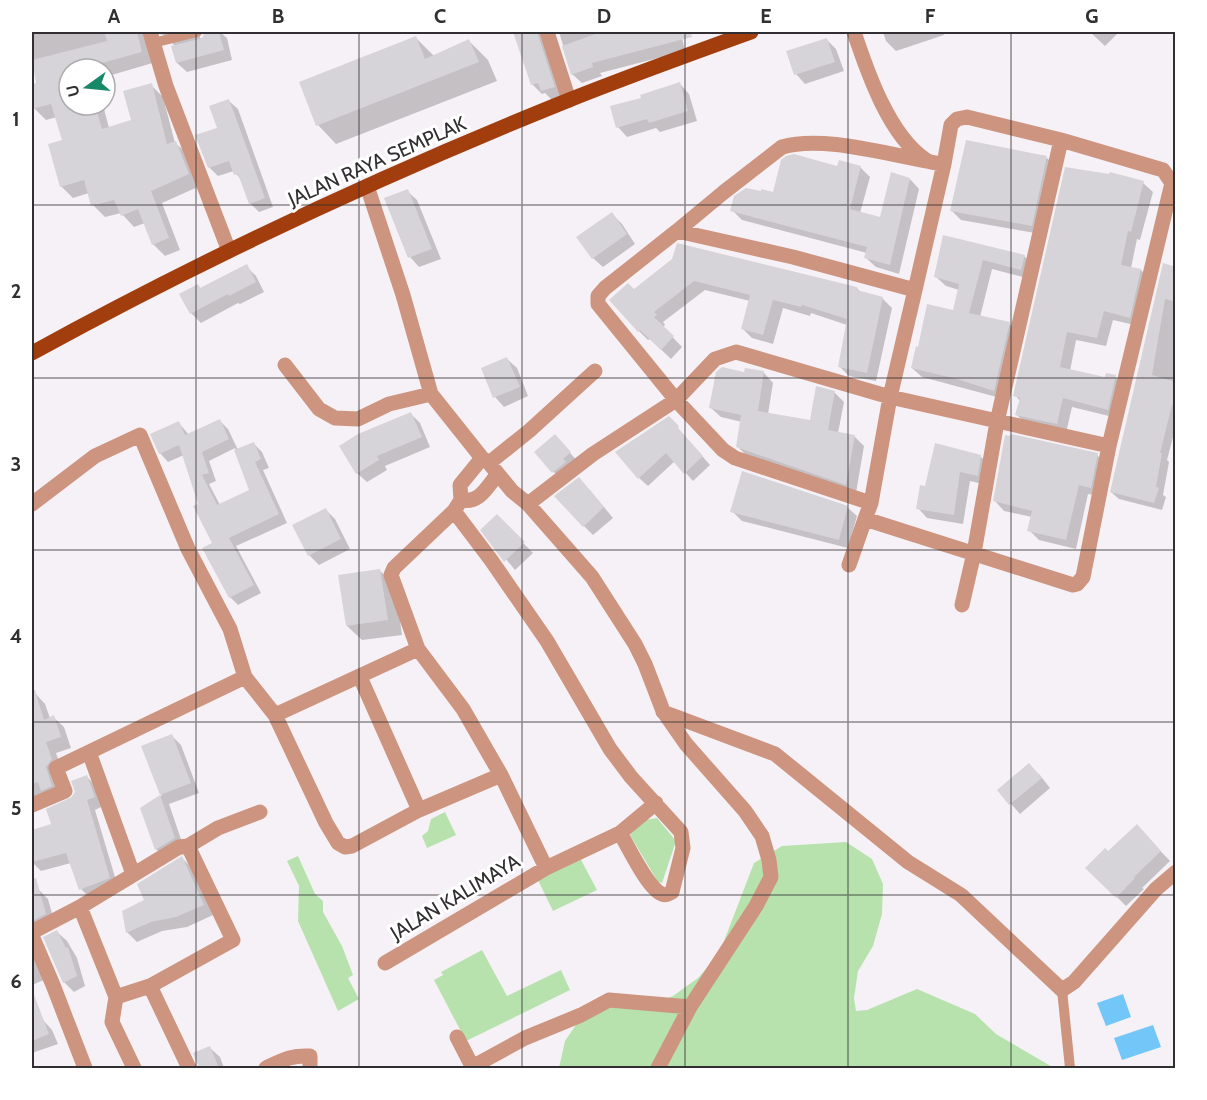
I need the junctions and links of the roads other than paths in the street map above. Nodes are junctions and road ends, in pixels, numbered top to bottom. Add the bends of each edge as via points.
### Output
1 (197, 32) edge
2 (547, 32) edge
3 (751, 32) edge
4 (152, 37) edge
5 (856, 38) edge
6 (569, 100) junction
7 (1061, 140) junction
8 (927, 161) junction
9 (944, 164) junction
10 (367, 186) junction
11 (677, 231) junction
12 (229, 251) junction
13 (915, 290) junction
14 (32, 353) edge
15 (285, 365) dead end
16 (595, 371) dead end
17 (431, 394) junction
18 (890, 397) junction
19 (676, 400) junction
20 (997, 422) junction
21 (1109, 446) junction
22 (489, 465) junction
23 (871, 503) junction
24 (32, 504) edge
25 (528, 504) junction
26 (457, 506) junction
27 (865, 519) junction
28 (974, 553) junction
29 (849, 565) dead end
30 (962, 604) dead end
31 (418, 649) junction
32 (245, 677) junction
33 (360, 677) junction
34 (663, 711) junction
35 (276, 715) junction
36 (89, 752) junction
37 (501, 775) junction
38 (656, 803) junction
39 (32, 805) edge
40 (419, 810) junction
41 (260, 812) dead end
42 (620, 833) junction
43 (188, 846) junction
44 (546, 868) junction
45 (1176, 872) edge
46 (133, 874) junction
47 (80, 907) junction
48 (32, 934) edge
49 (385, 963) dead end
50 (150, 986) junction
51 (1062, 990) junction
52 (116, 998) junction
53 (690, 1008) junction
54 (457, 1037) dead end
55 (655, 1067) edge
56 (84, 1068) edge
57 (134, 1068) edge
58 (189, 1068) edge
59 (266, 1068) edge
60 (310, 1068) edge
61 (473, 1068) edge
62 (1070, 1068) edge

1 - 4 lane
2 - 6 street
3 - 6 main road, JALAN RAYA SEMPLAK
4 - 12 street via 166,86
5 - 8 street via 871,84 901,136
6 - 10 main road, JALAN RAYA SEMPLAK
7 - 9 street via 967,117 957,119 951,125
7 - 20 street
7 - 21 street via 1163,170 1172,183
8 - 9 street
8 - 11 street via 832,144 782,147
9 - 13 street
10 - 12 main road, JALAN RAYA SEMPLAK
10 - 17 street
11 - 13 street
11 - 19 street via 598,296 598,304
12 - 14 main road, JALAN RAYA SEMPLAK via 129,299
13 - 18 street
15 - 17 street via 319,409 335,418 358,418 390,404
16 - 22 street
17 - 22 street
18 - 19 street via 736,352 715,359
18 - 20 street
18 - 23 street
19 - 23 street via 735,458
19 - 25 street via 593,454
20 - 21 street
20 - 28 street
21 - 28 street via 1083,577 1077,584
22 - 25 street
22 - 26 street via 460,484
22 - 26 street via 478,498
23 - 27 street
24 - 32 street via 95,456 140,435 188,549 230,629
25 - 34 street via 592,576 609,602 645,664
26 - 31 street via 391,575
26 - 38 street via 547,641 610,749
27 - 28 street
27 - 29 street
28 - 30 street
31 - 33 street
31 - 37 street via 463,709
32 - 35 street
32 - 36 street
33 - 35 street
33 - 40 street
34 - 51 street via 775,754 908,862 961,895
34 - 53 street via 762,836 771,877
35 - 40 street via 338,843 352,846
36 - 39 street via 56,768 65,791
36 - 46 street
37 - 40 street
37 - 44 street
38 - 42 street, JALAN KALIMAYA
38 - 42 street via 683,839 672,892 661,894 652,887
41 - 43 street via 218,828
42 - 44 street, JALAN KALIMAYA
43 - 46 street
43 - 50 street via 233,940
44 - 49 street, JALAN KALIMAYA
45 - 51 street via 1156,889 1074,982
46 - 47 street
47 - 48 street
47 - 52 street
48 - 56 street
50 - 52 street
50 - 58 street
51 - 62 lane
52 - 57 street via 112,1022
53 - 55 street
53 - 61 street via 609,1000 525,1038
54 - 61 street
59 - 60 street via 289,1057 310,1056

